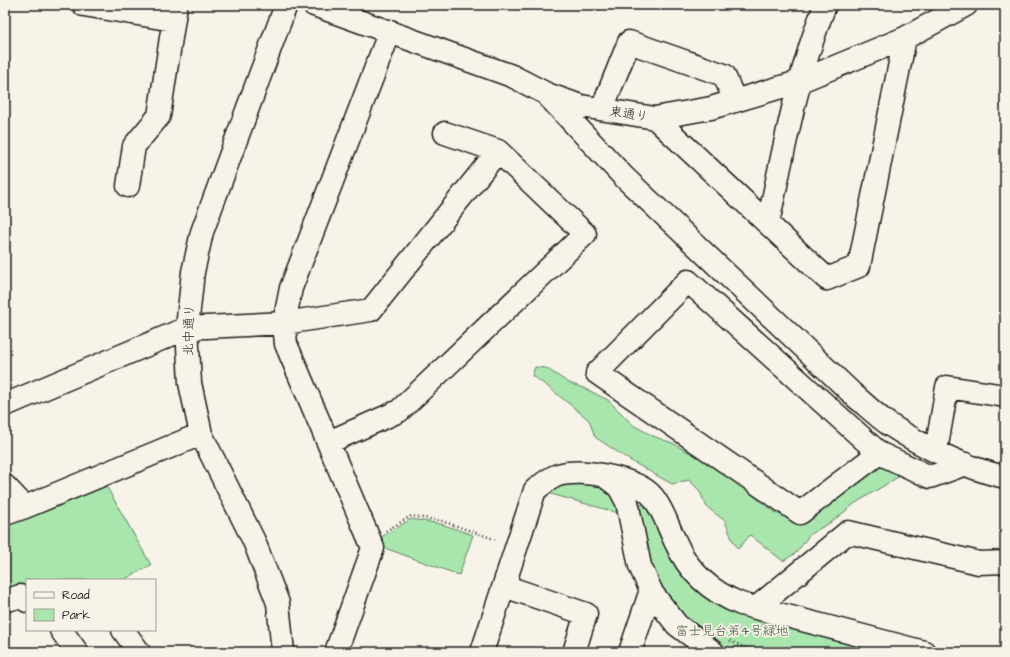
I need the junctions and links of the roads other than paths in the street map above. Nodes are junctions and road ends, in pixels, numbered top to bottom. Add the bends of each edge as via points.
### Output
1 (84, 5) edge
2 (286, 5) edge
3 (314, 5) edge
4 (825, 5) edge
5 (966, 5) edge
6 (175, 12) edge
7 (390, 32) junction
8 (905, 38) junction
9 (798, 82) junction
10 (547, 94) junction
11 (735, 101) junction
12 (602, 109) junction
13 (655, 118) junction
14 (445, 133) dead end
15 (498, 151) junction
16 (128, 186) dead end
17 (768, 223) junction
18 (284, 323) junction
19 (187, 328) junction
20 (1005, 396) edge
21 (5, 406) edge
22 (201, 434) junction
23 (329, 442) junction
24 (936, 451) junction
25 (879, 454) junction
26 (966, 464) junction
27 (606, 477) junction
28 (1005, 477) edge
29 (5, 486) edge
30 (15, 510) edge
31 (1005, 562) edge
32 (504, 586) junction
33 (651, 590) junction
34 (26, 600) edge
35 (5, 601) edge
36 (756, 608) junction
37 (62, 631) edge
38 (124, 631) edge
39 (77, 652) edge
40 (139, 652) edge
41 (283, 652) edge
42 (336, 652) edge
43 (482, 652) edge
44 (574, 652) edge
45 (630, 652) edge
46 (713, 652) edge
47 (924, 652) edge

1 - 6 street
2 - 19 street, 北中通り via 202,232 193,272
3 - 7 street, 東通り
4 - 9 street
5 - 8 street, 東通り
6 - 16 street via 159,116 134,146
7 - 10 street, 東通り via 512,76
7 - 18 street via 291,288
8 - 9 street, 東通り
8 - 17 street via 859,266 827,279
9 - 11 street, 東通り
9 - 17 street
10 - 12 street, 東通り via 581,106
10 - 24 street via 624,177 856,397 889,424
11 - 12 street via 724,75 630,42
11 - 13 street, 東通り
12 - 13 street, 東通り
13 - 17 street
14 - 15 street
15 - 18 street via 370,310
15 - 23 street via 585,234 399,411
18 - 19 street
18 - 23 street via 286,344
19 - 21 street
19 - 22 street, 北中通り via 190,383
20 - 24 street via 947,387
22 - 30 street
22 - 41 street, 北中通り via 254,541 278,603
23 - 42 street via 373,548
24 - 26 street
25 - 25 street via 800,513 598,373 688,281
25 - 26 street via 930,477
26 - 28 street
27 - 32 street via 594,473 571,473 546,481 535,490
27 - 33 street via 619,487 627,502 640,566
27 - 36 street via 630,482 652,495 665,515 684,560 696,576 724,597
29 - 30 street
31 - 36 street via 979,563 848,532
32 - 43 street
32 - 44 street via 586,614
33 - 45 street
33 - 46 street via 677,625
34 - 35 street via 20,596
36 - 47 street
37 - 39 street
38 - 40 street

